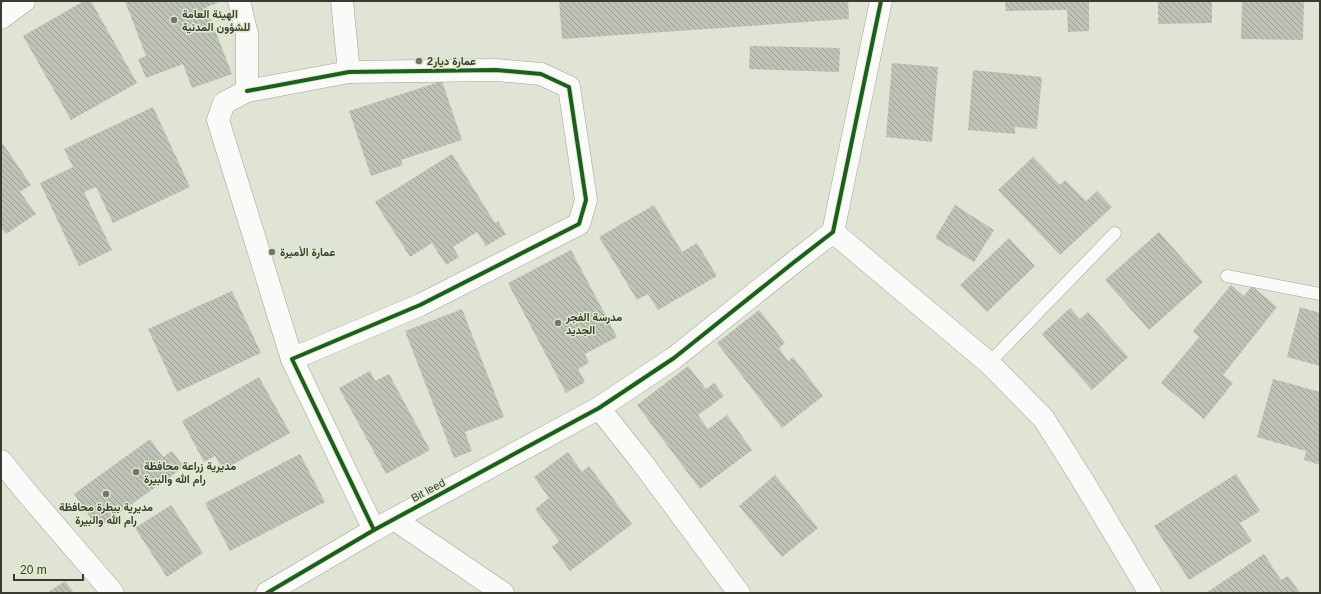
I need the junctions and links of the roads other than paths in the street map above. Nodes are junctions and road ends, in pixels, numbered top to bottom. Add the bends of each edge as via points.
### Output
1 (24, 1) edge
2 (239, 1) edge
3 (342, 1) edge
4 (882, 1) edge
5 (1, 18) edge
6 (349, 72) junction
7 (247, 91) junction
8 (834, 232) junction
9 (1115, 233) dead end
10 (1227, 276) dead end
11 (1320, 294) edge
12 (292, 359) junction
13 (989, 363) junction
14 (599, 408) junction
15 (1, 461) edge
16 (394, 519) junction
17 (374, 530) junction
18 (113, 593) edge
19 (267, 593) edge
20 (503, 593) edge
21 (739, 593) edge
22 (1150, 593) edge

1 - 5 street
2 - 7 street via 247,34
3 - 6 street
4 - 8 street
6 - 7 street
6 - 12 street via 496,70 541,74 569,87 586,200 579,224 420,305
7 - 12 street via 224,103 218,120
8 - 13 street
8 - 14 street, Bit leed via 674,358
9 - 13 lane
10 - 11 lane
12 - 17 street
13 - 22 street via 1044,419
14 - 16 street, Bit leed
14 - 21 street
15 - 18 street
16 - 17 street, Bit leed
16 - 20 street
17 - 19 street, Bit leed

